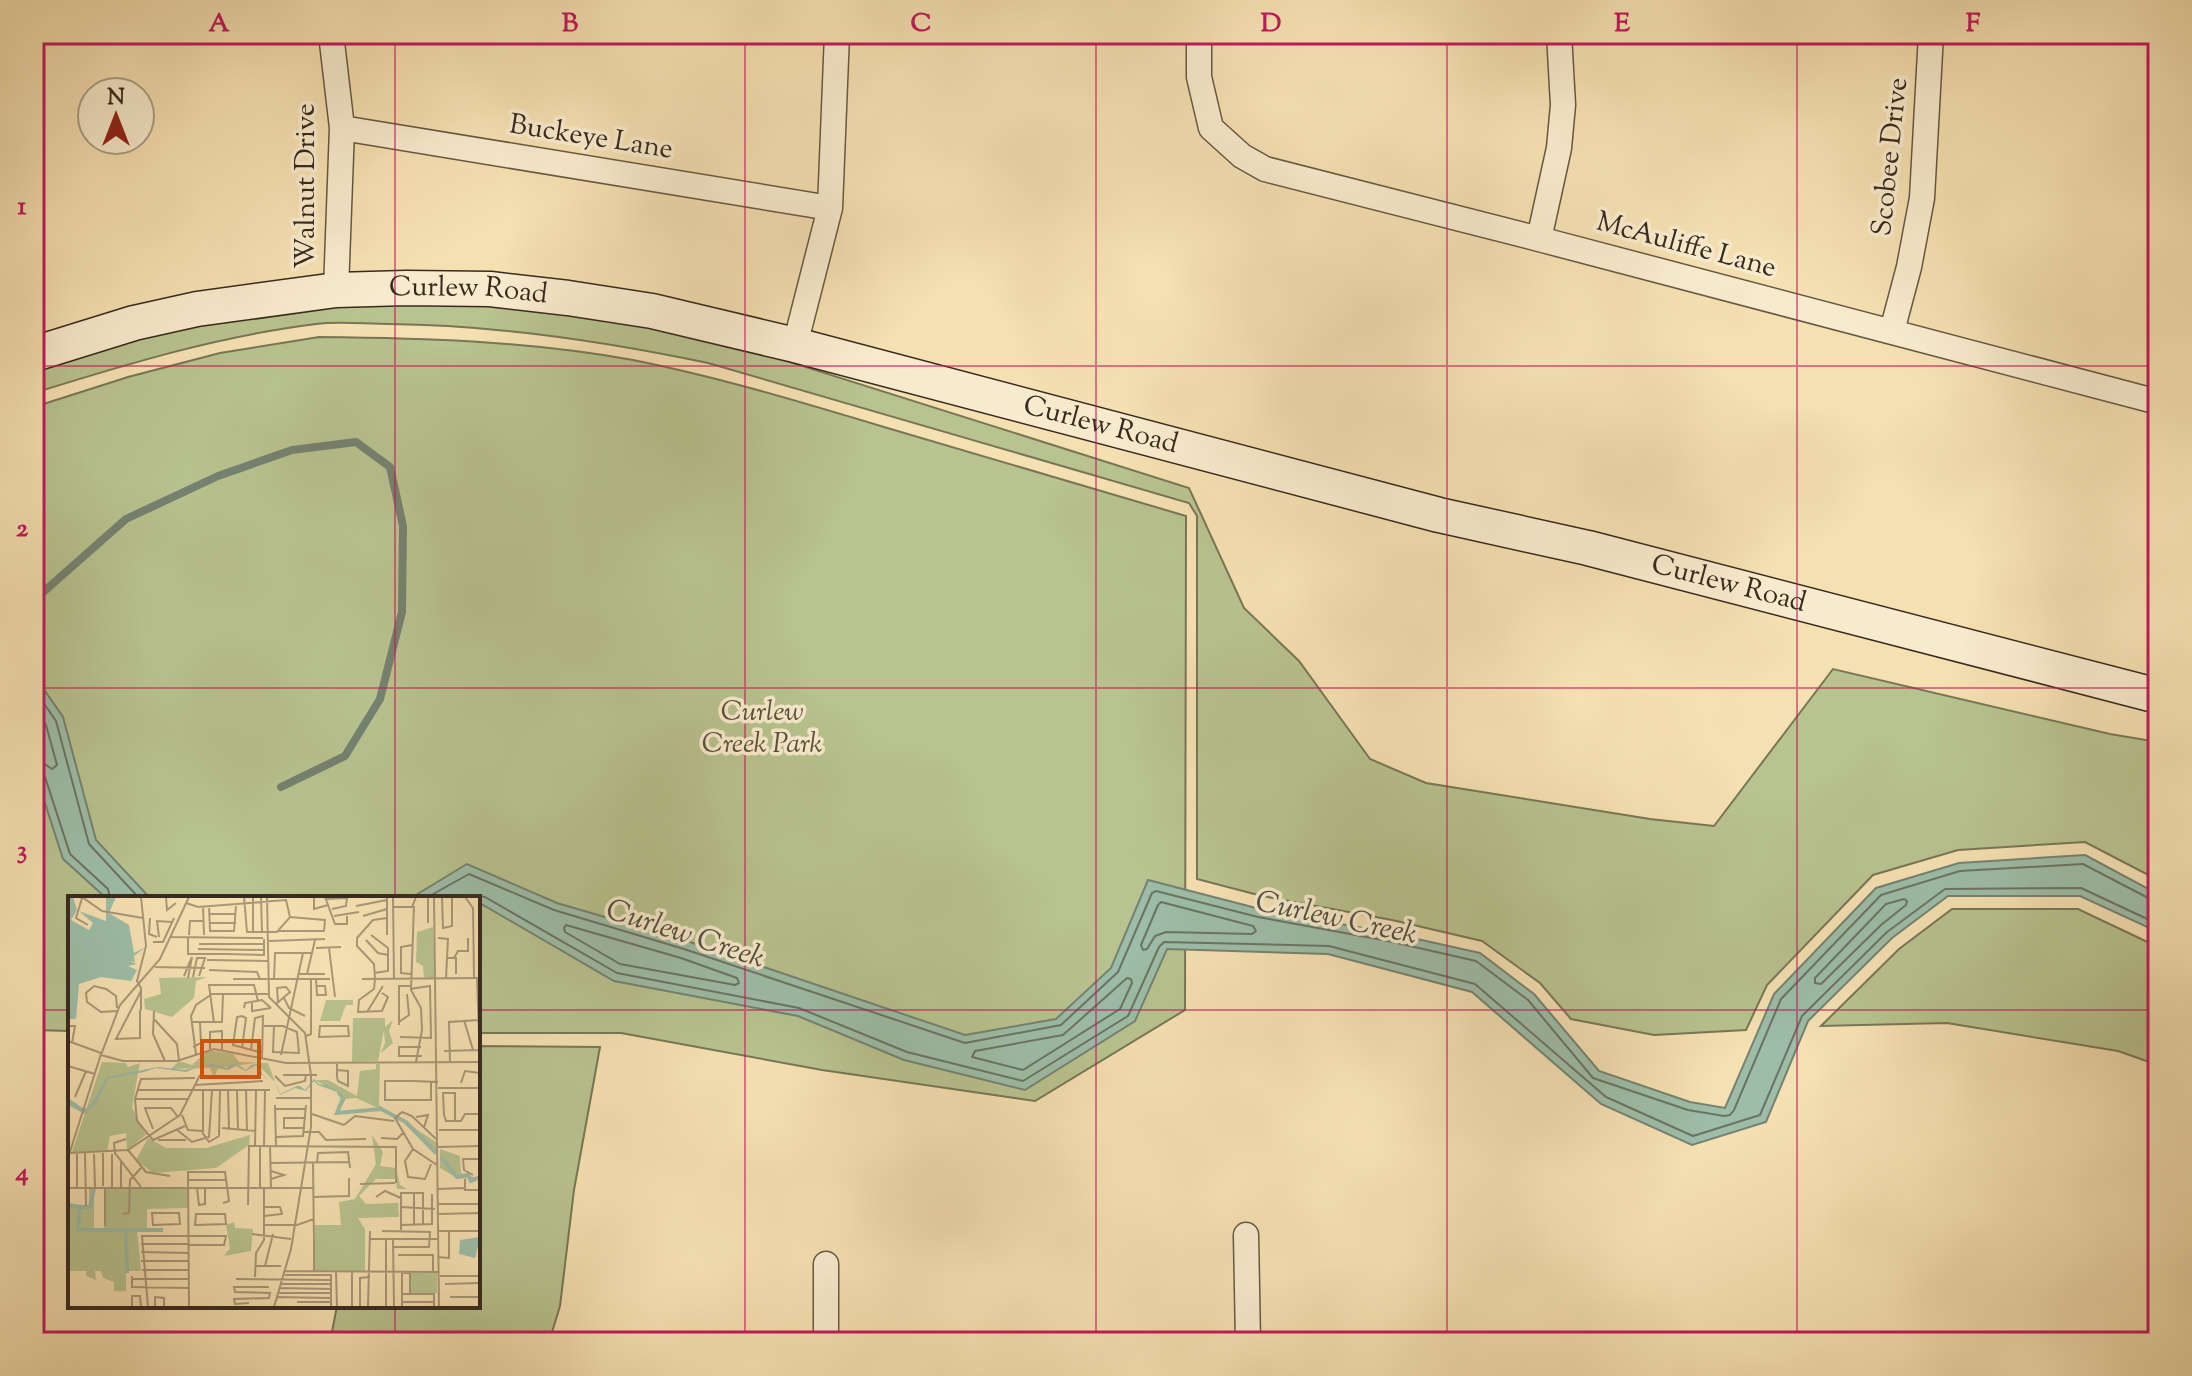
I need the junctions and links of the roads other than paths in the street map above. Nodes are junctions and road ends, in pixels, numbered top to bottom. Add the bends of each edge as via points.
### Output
1 (331, 34) edge
2 (837, 34) edge
3 (1199, 34) edge
4 (1559, 34) edge
5 (1931, 34) edge
6 (342, 128) junction
7 (830, 208) junction
8 (1539, 239) junction
9 (336, 290) junction
10 (1892, 331) junction
11 (795, 345) junction
12 (34, 354) edge
13 (2158, 402) edge
14 (2158, 696) edge
15 (1246, 1235) dead end
16 (826, 1264) dead end
17 (826, 1342) edge
18 (1248, 1342) edge

1 - 6 street, Walnut Drive
2 - 7 street
3 - 8 street, McAuliffe Lane via 1199,77 1211,128 1242,156 1265,169
4 - 8 street via 1559,148
5 - 10 street, Scobee Drive via 1922,198
6 - 7 street, Buckeye Lane
6 - 9 street, Walnut Drive
7 - 11 street
8 - 10 street, McAuliffe Lane
9 - 11 main road, Curlew Road via 490,289 568,298 652,311
9 - 12 main road, Curlew Road via 197,309
10 - 13 street, McAuliffe Lane
11 - 14 main road, Curlew Road via 1439,515 1588,548
15 - 18 street
16 - 17 street

